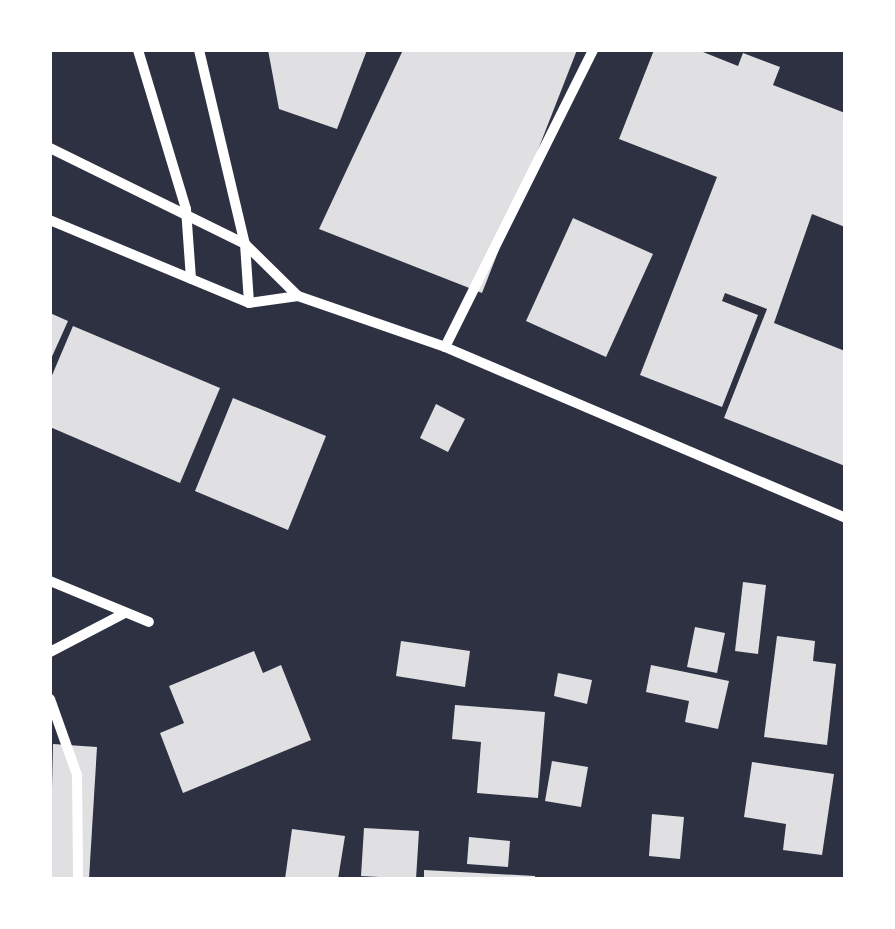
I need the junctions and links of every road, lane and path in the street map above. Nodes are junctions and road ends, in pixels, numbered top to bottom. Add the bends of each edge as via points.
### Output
1 (138, 50) edge
2 (199, 50) edge
3 (593, 50) edge
4 (50, 148) edge
5 (186, 209) junction
6 (50, 220) edge
7 (246, 244) junction
8 (191, 279) junction
9 (298, 296) junction
10 (250, 303) junction
11 (445, 346) junction
12 (845, 518) edge
13 (50, 581) edge
14 (123, 614) junction
15 (148, 622) dead end
16 (50, 652) edge
17 (50, 699) edge
18 (78, 879) edge

1 - 5 street
2 - 7 street
3 - 11 street
4 - 5 street
5 - 7 street
5 - 8 street
6 - 8 street
7 - 9 street
7 - 10 street
8 - 10 street
9 - 10 street
9 - 11 street
11 - 12 street
13 - 14 street
14 - 15 street
14 - 16 street
17 - 18 street via 77,774

